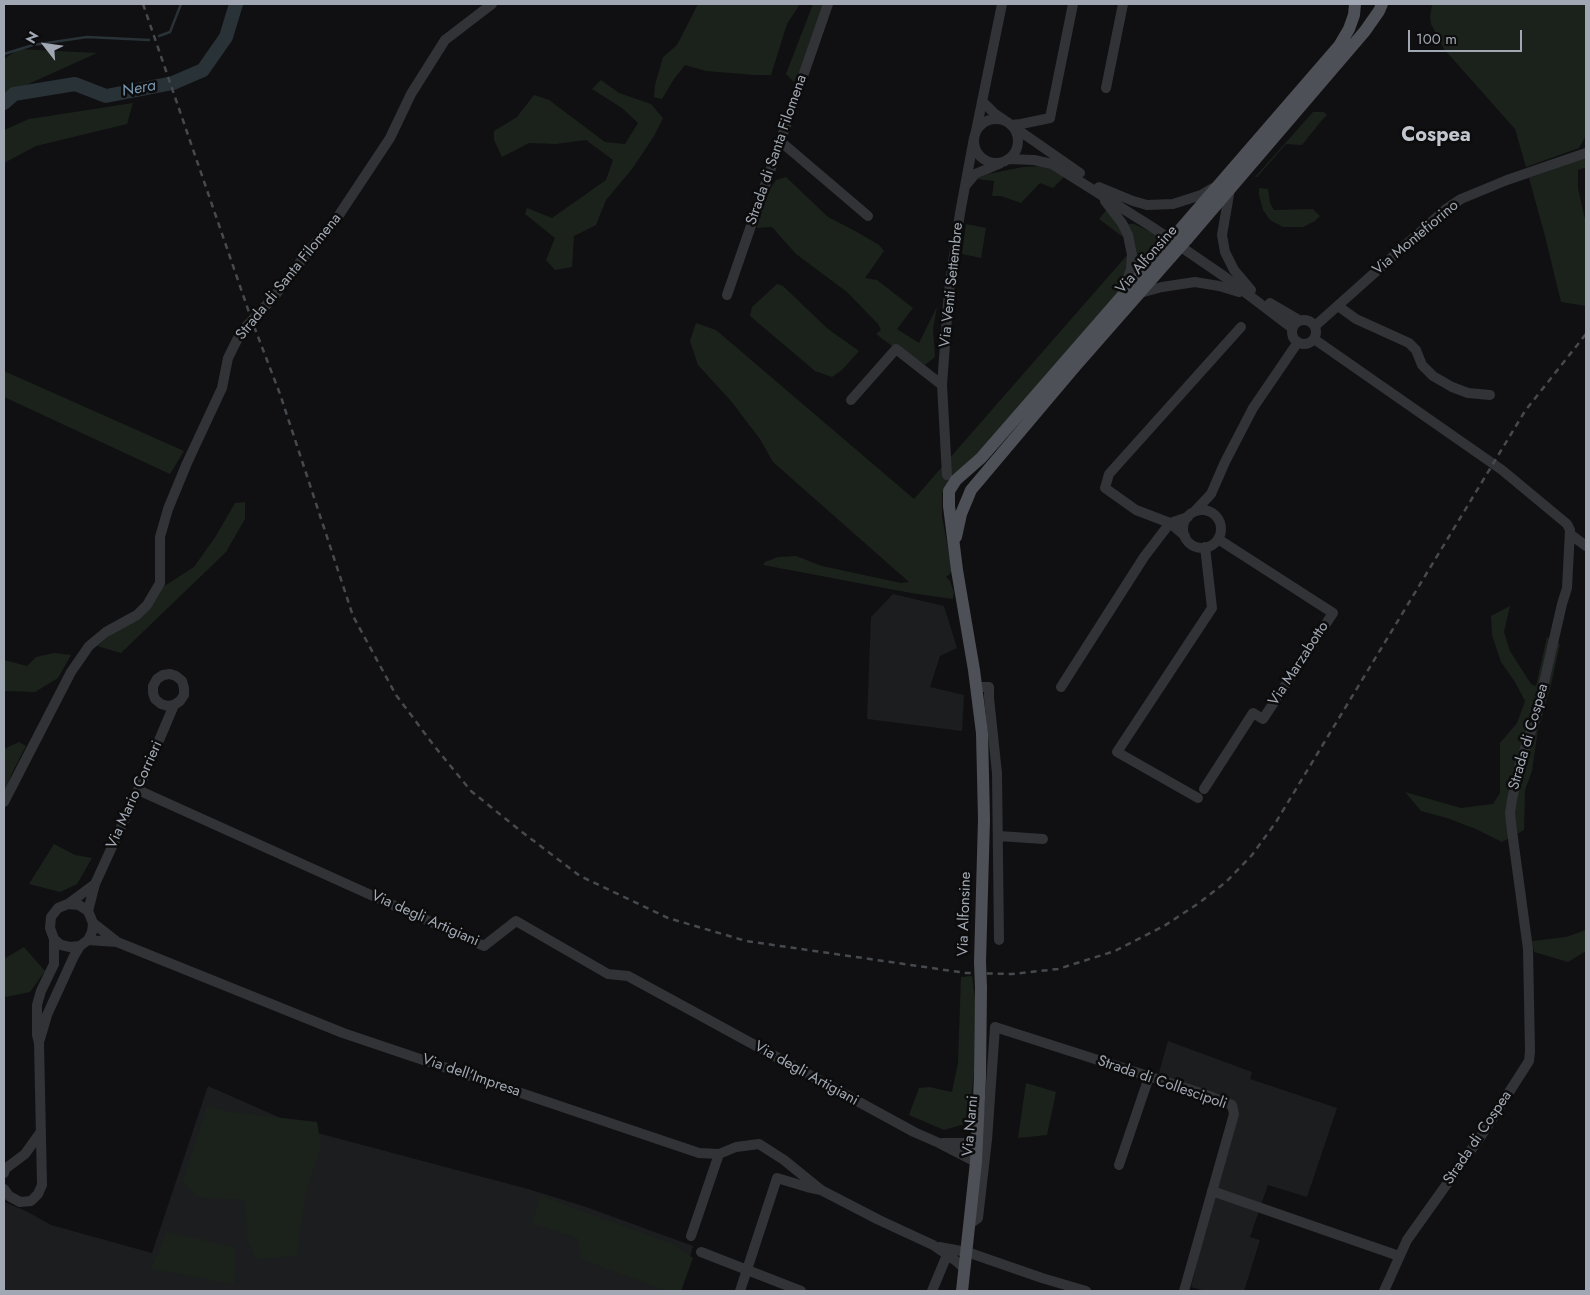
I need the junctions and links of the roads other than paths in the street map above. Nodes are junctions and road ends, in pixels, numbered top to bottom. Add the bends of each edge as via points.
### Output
1 (492, 4) edge
2 (828, 4) edge
3 (1002, 4) edge
4 (1073, 4) edge
5 (1123, 4) edge
6 (1347, 4) edge
7 (1355, 4) edge
8 (1382, 4) edge
9 (1339, 46) junction
10 (1106, 88) dead end
11 (982, 101) junction
12 (980, 111) junction
13 (995, 114) junction
14 (1008, 123) junction
15 (975, 135) junction
16 (1027, 137) junction
17 (780, 141) junction
18 (1017, 147) junction
19 (1586, 153) edge
20 (1006, 161) junction
21 (965, 185) junction
22 (1224, 187) junction
23 (1099, 190) junction
24 (868, 216) dead end
25 (1168, 252) junction
26 (1249, 292) junction
27 (1140, 293) junction
28 (727, 295) dead end
29 (1118, 302) junction
30 (1338, 306) junction
31 (1296, 324) junction
32 (1315, 326) junction
33 (1240, 327) dead end
34 (1314, 339) junction
35 (1298, 342) junction
36 (942, 385) junction
37 (1490, 395) dead end
38 (851, 400) dead end
39 (951, 477) junction
40 (972, 490) junction
41 (1210, 494) junction
42 (1211, 512) junction
43 (1192, 514) junction
44 (1170, 523) junction
45 (1570, 534) junction
46 (1185, 536) junction
47 (1218, 538) junction
48 (1586, 546) edge
49 (954, 547) junction
50 (1206, 547) junction
51 (976, 687) junction
52 (1061, 687) dead end
53 (174, 705) dead end
54 (1204, 789) dead end
55 (138, 790) junction
56 (1198, 798) dead end
57 (4, 802) edge
58 (999, 836) junction
59 (1043, 838) dead end
60 (95, 884) junction
61 (68, 904) junction
62 (88, 911) junction
63 (94, 923) junction
64 (54, 939) junction
65 (999, 940) dead end
66 (117, 942) junction
67 (84, 943) junction
68 (41, 991) junction
69 (56, 995) junction
70 (995, 1027) joint
71 (39, 1043) junction
72 (1149, 1077) junction
73 (40, 1132) junction
74 (939, 1142) junction
75 (978, 1142) junction
76 (720, 1154) junction
77 (976, 1162) junction
78 (1120, 1164) dead end
79 (4, 1173) edge
80 (4, 1189) edge
81 (821, 1190) junction
82 (1212, 1191) junction
83 (970, 1224) junction
84 (691, 1236) dead end
85 (933, 1245) junction
86 (701, 1252) dead end
87 (967, 1252) junction
88 (947, 1255) junction
89 (1399, 1256) junction
90 (747, 1270) junction
91 (965, 1270) junction
92 (740, 1291) edge
93 (801, 1291) edge
94 (932, 1291) edge
95 (962, 1291) edge
96 (1086, 1291) edge
97 (1184, 1291) edge
98 (1384, 1291) edge

1 - 57 street, Strada di Santa Filomena via 445,40 411,94 390,138 335,221 274,297 241,332 228,358 222,388 168,509 160,537 160,583 137,615 106,632 89,646 71,672
2 - 17 street, Strada di Santa Filomena
3 - 11 street, Via Venti Settembre
4 - 14 street via 1050,118 1021,124
5 - 10 street
6 - 9 main road via 1346,28
7 - 9 main road, Via Alfonsine via 1349,29
8 - 22 main road, Via Alfonsine via 1365,31
9 - 22 main road, Via Alfonsine
11 - 12 street, Via Venti Settembre
11 - 13 street
12 - 13 street
12 - 15 street, Via Venti Settembre
13 - 14 street
14 - 15 street via 991,119 979,126
14 - 16 street
14 - 18 street via 1017,135
15 - 20 street via 976,150 984,160
15 - 21 street, Via Venti Settembre
16 - 18 street
16 - 23 street
17 - 24 street
17 - 28 street, Strada di Santa Filomena
18 - 20 street
19 - 30 street, Via Montefiorino via 1461,199 1436,217
20 - 21 street via 980,171
20 - 23 street via 1034,160 1052,164
21 - 36 street, Via Venti Settembre via 949,291
22 - 23 street via 1173,204 1147,205
22 - 25 main road, Via Alfonsine, bridge
22 - 26 street via 1222,235 1225,252
23 - 26 street
23 - 29 street via 1122,223 1132,256 1131,269
25 - 27 main road, Via Alfonsine
25 - 29 main road, Via Alfonsine
26 - 27 street via 1195,282
26 - 31 street
27 - 40 main road, Via Alfonsine
29 - 39 main road, Via Alfonsine via 980,458
30 - 32 street, Via Montefiorino
30 - 37 street via 1356,319 1409,343 1433,376 1468,393
31 - 32 street via 1310,321
31 - 35 street via 1292,335
32 - 34 street
33 - 44 street via 1109,474 1105,488 1136,510
34 - 35 street via 1308,344
34 - 45 street via 1502,470 1567,524
35 - 41 street via 1253,408
36 - 38 street via 896,349
36 - 39 street, Via Venti Settembre
39 - 40 street
39 - 49 main road, Via Alfonsine via 949,506
40 - 49 main road, Via Alfonsine via 961,514
41 - 42 street
41 - 43 street
42 - 43 street via 1206,510
42 - 47 street via 1221,527
43 - 44 street
43 - 46 street via 1184,524
44 - 46 street
44 - 52 street via 1144,556
45 - 48 street
45 - 89 street, Strada di Cospea via 1567,588 1537,713 1520,763 1510,813 1528,949 1529,1061
46 - 50 street via 1193,545
47 - 50 street
47 - 54 street, Via Marzabotto via 1333,613 1263,719 1253,713
49 - 51 main road, Via Alfonsine
50 - 56 street via 1212,608 1117,752
51 - 58 street via 989,687
51 - 75 main road, Via Alfonsine, bridge via 982,733 984,819
53 - 55 street, Via Mario Corrieri
55 - 60 street, Via Mario Corrieri
55 - 74 street, Via degli Artigiani via 484,946 516,921 608,974 628,976 914,1132
58 - 59 street
58 - 65 street
60 - 61 street, Via Mario Corrieri
60 - 62 street, Via Mario Corrieri
61 - 62 street via 79,905
61 - 64 street, Via Mario Corrieri via 58,908 51,917
62 - 63 street
63 - 66 street, Via dell'Impresa
63 - 67 street, Via Mario Corrieri
64 - 67 street via 70,947
64 - 68 street, Via Mario Corrieri via 54,964
66 - 67 street, Via dell'Impresa
66 - 76 street, Via dell'Impresa via 342,1033 700,1153
67 - 69 street, Via Mario Corrieri
68 - 69 street
68 - 71 street, Via Mario Corrieri via 37,1005
69 - 71 street, Via Mario Corrieri
70 - 72 street, Strada di Collescipoli
70 - 83 street, Via Narni via 978,1218
71 - 73 street, Via Mario Corrieri
72 - 78 street, Strada di Collescipoli
72 - 82 street, Strada di Collescipoli via 1232,1106 1234,1114
73 - 79 street via 25,1154
73 - 80 street, Via Mario Corrieri via 42,1186 38,1194 31,1201 20,1202
74 - 75 street, Via degli Artigiani
74 - 77 street, Via degli Artigiani
75 - 77 main road, Via Narni
76 - 81 street, Via dell'Impresa via 736,1147 759,1144
76 - 84 street
77 - 83 main road, Via Narni
81 - 85 street
81 - 90 street via 777,1178
82 - 89 street
82 - 97 street, Strada di Collescipoli
83 - 87 main road, Via Narni
85 - 87 street
85 - 88 street
86 - 90 street
87 - 91 main road, Via Narni
87 - 96 street
88 - 91 street
88 - 94 street
89 - 98 street, Strada di Cospea
90 - 92 street
90 - 93 street
91 - 95 main road, Via Narni

